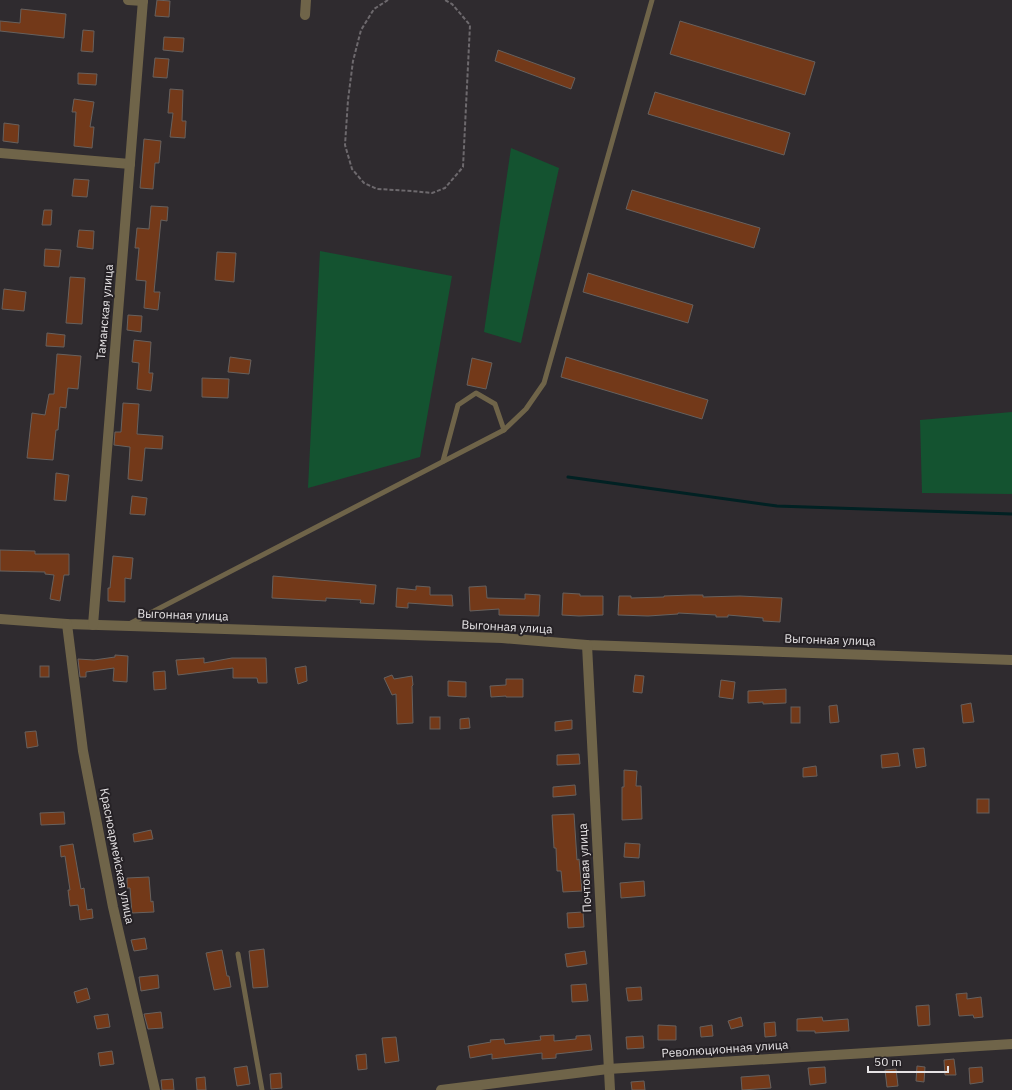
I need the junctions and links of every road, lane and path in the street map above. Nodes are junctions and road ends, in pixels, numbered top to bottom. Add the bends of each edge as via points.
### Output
1 (128, 0) edge
2 (306, 0) edge
3 (388, 0) edge
4 (445, 0) edge
5 (652, 0) edge
6 (143, 1) edge
7 (305, 15) dead end
8 (0, 153) edge
9 (130, 164) junction
10 (504, 430) junction
11 (443, 461) junction
12 (0, 619) edge
13 (67, 624) junction
14 (93, 625) junction
15 (124, 626) junction
16 (587, 644) junction
17 (1012, 660) edge
18 (238, 954) dead end
19 (1012, 1044) edge
20 (608, 1069) junction
21 (155, 1090) edge
22 (262, 1090) edge
23 (441, 1090) edge
24 (610, 1090) edge

1 - 6 street
2 - 7 street
3 - 4 path via 374,9 362,30 353,61 345,145 352,169 364,183 377,189 432,194 445,188 463,168 470,25 452,4
5 - 10 lane via 544,383 526,409
6 - 9 street, Таманская улица
8 - 9 street
9 - 14 street, Таманская улица
10 - 11 lane
10 - 11 lane via 495,404 476,393 458,405
11 - 15 lane
12 - 13 street, Выгонная улица
13 - 14 street, Выгонная улица
13 - 21 street, Красноармейская улица via 83,751 113,907
14 - 15 street, Выгонная улица
15 - 16 street, Выгонная улица via 502,638
16 - 17 street, Выгонная улица
16 - 20 street, Почтовая улица
18 - 22 lane
19 - 20 street, Революционная улица
20 - 23 street, Революционная улица
20 - 24 street, Почтовая улица

